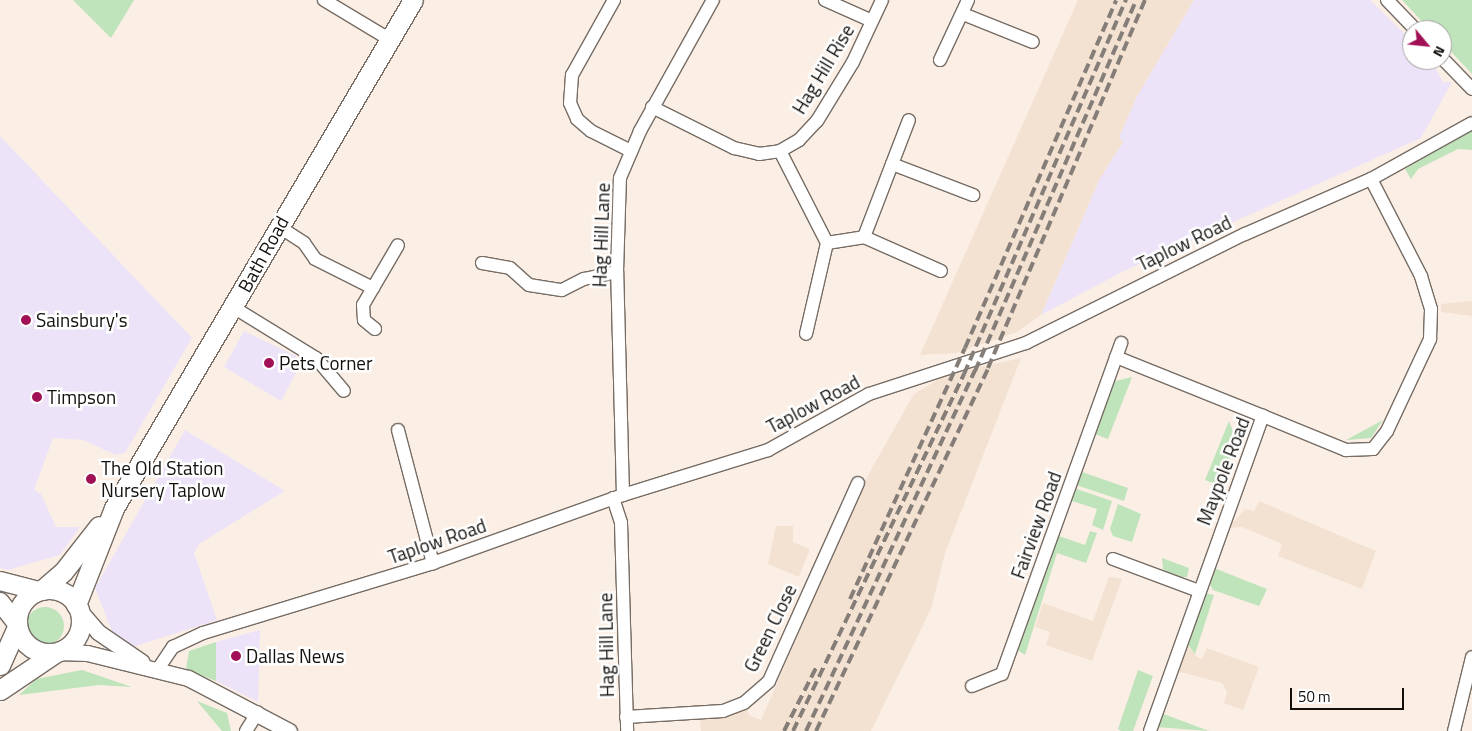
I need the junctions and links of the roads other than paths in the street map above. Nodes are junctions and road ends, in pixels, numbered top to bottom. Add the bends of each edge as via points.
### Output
1 (324, 0) edge
2 (413, 0) edge
3 (614, 0) edge
4 (713, 0) edge
5 (825, 0) edge
6 (882, 0) edge
7 (968, 0) edge
8 (1387, 0) edge
9 (963, 14) junction
10 (1406, 20) edge
11 (872, 21) junction
12 (388, 39) junction
13 (1033, 42) dead end
14 (940, 60) dead end
15 (1452, 68) edge
16 (1472, 88) edge
17 (652, 107) junction
18 (909, 120) dead end
19 (1472, 123) edge
20 (631, 151) junction
21 (780, 152) junction
22 (892, 164) junction
23 (1371, 180) junction
24 (973, 195) dead end
25 (278, 226) junction
26 (864, 236) junction
27 (827, 242) junction
28 (398, 245) dead end
29 (482, 263) dead end
30 (941, 271) dead end
31 (617, 272) junction
32 (373, 288) junction
33 (232, 307) junction
34 (375, 329) dead end
35 (806, 334) dead end
36 (1122, 343) dead end
37 (1116, 357) junction
38 (344, 391) dead end
39 (1263, 416) junction
40 (398, 430) dead end
41 (858, 483) dead end
42 (618, 497) junction
43 (114, 508) junction
44 (1112, 559) dead end
45 (433, 563) junction
46 (0, 581) edge
47 (40, 590) junction
48 (1199, 591) junction
49 (0, 602) edge
50 (78, 608) junction
51 (17, 625) junction
52 (57, 652) junction
53 (1472, 657) edge
54 (0, 665) edge
55 (152, 668) junction
56 (972, 686) dead end
57 (0, 690) edge
58 (258, 712) junction
59 (626, 717) junction
60 (1456, 730) edge
61 (246, 731) edge
62 (289, 731) edge
63 (627, 731) edge
64 (1150, 731) edge

1 - 12 street
2 - 12 main road, Bath Road
3 - 20 street via 572,75 570,103 577,119 591,131
4 - 17 street, Hag Hill Lane
5 - 11 street, Hag Hill Rise
6 - 11 street, Hag Hill Rise
7 - 9 street
8 - 10 street
9 - 13 street
9 - 14 street
11 - 21 street, Hag Hill Rise via 817,121
12 - 25 main road, Bath Road
15 - 16 street
17 - 20 street, Hag Hill Lane
17 - 21 street via 734,148 759,154
18 - 22 street
19 - 23 street, Taplow Road
20 - 31 street, Hag Hill Lane via 620,178
21 - 27 street
22 - 24 street
22 - 26 street
23 - 39 street, Maypole Road via 1421,276 1431,309 1430,339 1406,394 1373,449 1346,450
23 - 42 street, Taplow Road via 1245,234 1026,343 869,394 768,450
25 - 32 street via 304,243 315,258
25 - 33 main road, Bath Road
26 - 27 street
26 - 30 street
27 - 35 street
28 - 32 street
29 - 31 street via 510,268 528,285 562,290 584,279
31 - 42 street, Hag Hill Lane
32 - 34 street via 363,305 364,320
33 - 38 street via 316,358
33 - 43 main road, Bath Road
36 - 37 street, Fairview Road
37 - 39 street
37 - 56 street, Fairview Road via 1002,674
39 - 48 street, Maypole Road
40 - 45 street
41 - 59 street, Green Close via 769,681 744,703 723,711
42 - 45 street, Taplow Road
42 - 59 street, Hag Hill Lane
43 - 47 main road, Bath Road via 63,572
43 - 50 main road, Bath Road
44 - 48 street
45 - 55 street, Taplow Road via 203,633 173,648
46 - 47 main road
47 - 50 main road via 62,592
47 - 51 main road via 22,603
48 - 64 street, Maypole Road
49 - 51 main road
50 - 52 main road via 78,634
50 - 55 street via 98,632
51 - 52 main road via 31,648
51 - 54 main road
52 - 55 street
52 - 57 main road
53 - 60 street
55 - 58 street via 224,693
58 - 61 street
58 - 62 street
59 - 63 street, Hag Hill Lane

